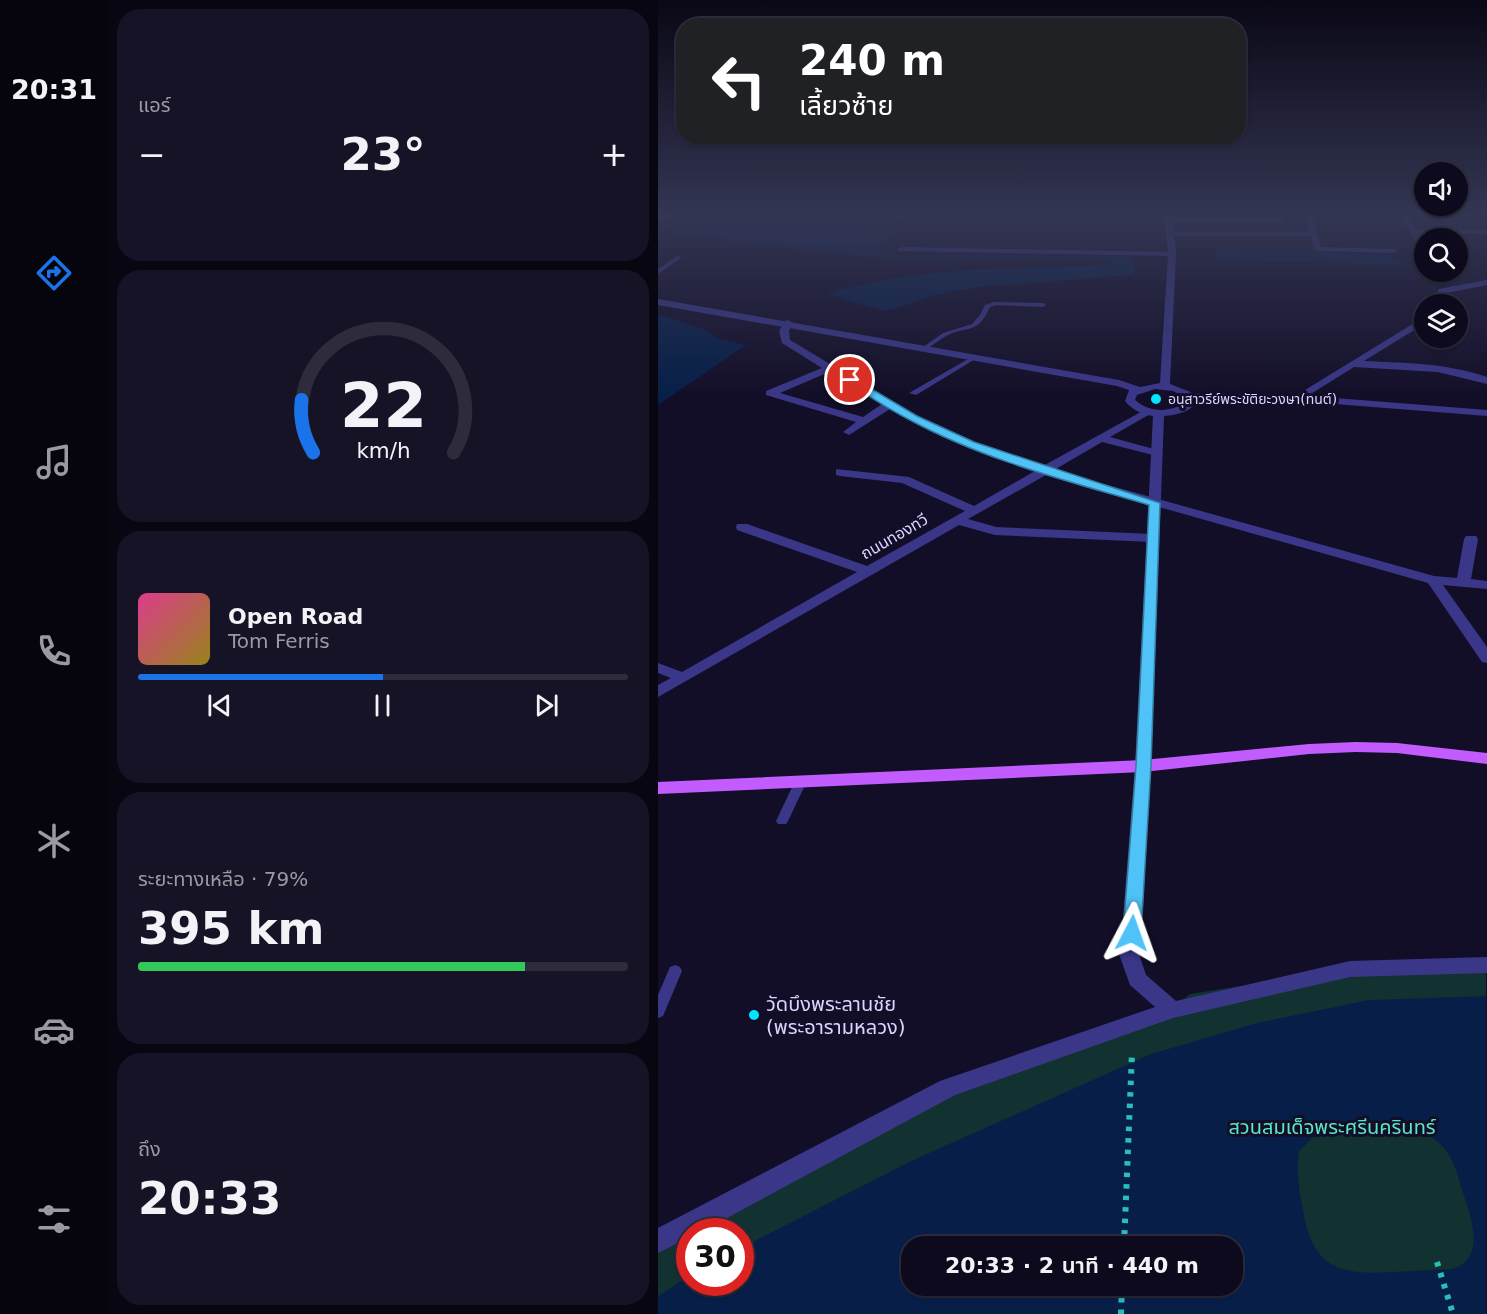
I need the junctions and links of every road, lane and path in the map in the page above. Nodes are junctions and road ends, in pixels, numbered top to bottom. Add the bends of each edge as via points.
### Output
1 (1171, 274) edge
2 (1486, 282) edge
3 (1441, 294) edge
4 (658, 302) edge
5 (1044, 304) dead end
6 (788, 323) junction
7 (1414, 326) edge
8 (925, 348) junction
9 (975, 357) junction
10 (1352, 364) junction
11 (1485, 366) edge
12 (830, 368) junction
13 (1474, 376) junction
14 (1486, 381) edge
15 (1165, 386) junction
16 (1138, 390) junction
17 (913, 393) dead end
18 (1191, 396) junction
19 (1297, 398) junction
20 (889, 404) junction
21 (1154, 412) junction
22 (1486, 413) edge
23 (865, 421) junction
24 (849, 432) dead end
25 (1100, 438) junction
26 (1157, 453) junction
27 (1043, 470) junction
28 (840, 472) dead end
29 (1154, 503) junction
30 (973, 510) junction
31 (956, 520) junction
32 (742, 528) dead end
33 (1152, 538) junction
34 (1471, 539) dead end
35 (867, 571) junction
36 (1433, 580) junction
37 (1463, 583) junction
38 (1486, 585) edge
39 (1486, 659) edge
40 (658, 668) edge
41 (683, 677) junction
42 (658, 692) edge
43 (1486, 759) edge
44 (1143, 766) junction
45 (801, 782) junction
46 (658, 788) edge
47 (782, 821) dead end
48 (1486, 965) edge
49 (675, 971) dead end
50 (1172, 1010) junction
51 (658, 1012) edge
52 (1132, 1053) dead end
53 (1124, 1236) edge
54 (658, 1241) edge
55 (1437, 1262) dead end
56 (1122, 1296) edge
57 (1121, 1314) edge
58 (1453, 1314) edge

1 - 15 street
2 - 3 street
4 - 6 street
5 - 8 lane via 987,306 975,326 946,333
6 - 8 street
6 - 12 street via 785,341
7 - 10 street
8 - 9 street
9 - 16 street
9 - 17 lane
10 - 13 street
10 - 19 street
11 - 13 street
12 - 20 street
12 - 23 street via 770,393
13 - 14 street
15 - 16 street
15 - 18 street
16 - 21 street via 1130,400
18 - 19 street
18 - 21 street, ถนนทองทวี via 1189,406 1178,411
19 - 22 street
20 - 23 street
20 - 27 street via 971,444
21 - 25 street, ถนนทองทวี
21 - 26 street
23 - 24 street
25 - 26 street
25 - 27 street, ถนนทองทวี
26 - 29 street
27 - 29 street
27 - 30 street, ถนนทองทวี
28 - 30 street via 905,480
29 - 33 street
29 - 36 street
30 - 31 street, ถนนทองทวี
31 - 33 street via 995,531
31 - 35 street, ถนนทองทวี
32 - 35 street
33 - 44 street
34 - 37 street
35 - 41 street, ถนนทองทวี
36 - 37 street
36 - 39 street
37 - 38 street
40 - 41 street
41 - 42 street, ถนนทองทวี
43 - 44 main road via 1356,747 1309,748
44 - 45 main road
44 - 50 street via 1130,957 1137,979
45 - 46 main road
45 - 47 lane
48 - 50 street via 1351,969
49 - 51 lane
50 - 54 street via 948,1088
52 - 53 path
55 - 58 path
56 - 57 path

